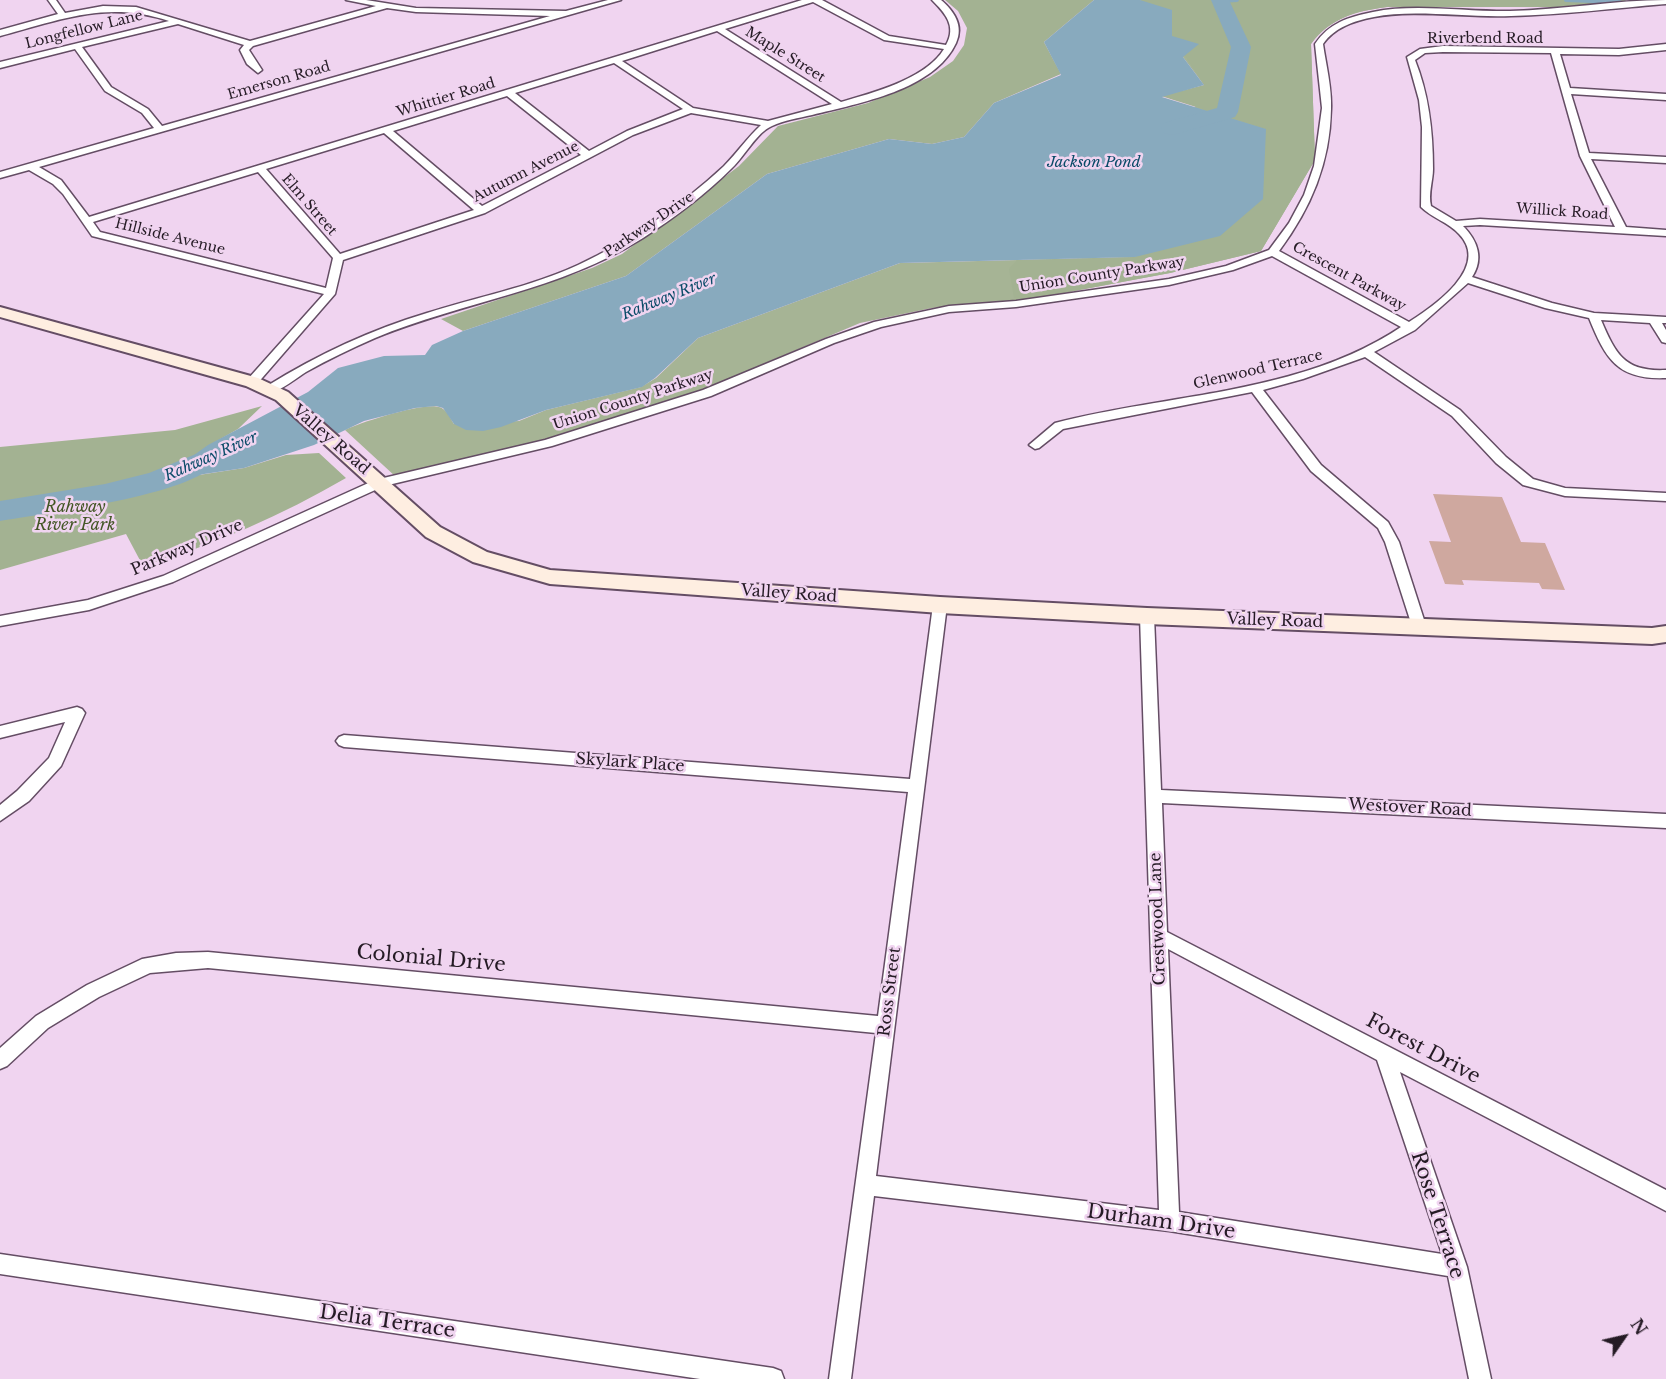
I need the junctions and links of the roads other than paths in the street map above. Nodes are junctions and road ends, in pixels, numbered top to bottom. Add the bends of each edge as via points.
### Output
1 (52, 0) edge
2 (350, 0) edge
3 (617, 0) edge
4 (813, 0) edge
5 (936, 0) edge
6 (1651, 0) edge
7 (1666, 2) edge
8 (386, 6) junction
9 (566, 14) junction
10 (64, 17) junction
11 (175, 21) junction
12 (717, 28) junction
13 (0, 33) edge
14 (250, 44) junction
15 (77, 46) junction
16 (1666, 47) edge
17 (951, 48) junction
18 (1555, 53) junction
19 (615, 60) junction
20 (0, 65) edge
21 (258, 70) dead end
22 (1568, 91) junction
23 (509, 93) junction
24 (1666, 97) edge
25 (838, 104) junction
26 (690, 110) junction
27 (768, 124) junction
28 (159, 129) junction
29 (386, 130) junction
30 (588, 155) junction
31 (1585, 156) junction
32 (1666, 160) edge
33 (30, 166) junction
34 (260, 168) junction
35 (1, 173) edge
36 (481, 211) junction
37 (87, 221) junction
38 (1456, 224) junction
39 (1622, 230) junction
40 (1666, 233) edge
41 (1274, 252) junction
42 (338, 258) junction
43 (1468, 279) junction
44 (331, 292) junction
45 (0, 312) edge
46 (1594, 316) junction
47 (1660, 320) edge
48 (1411, 328) junction
49 (1666, 340) edge
50 (1367, 354) junction
51 (1666, 374) edge
52 (252, 382) junction
53 (1256, 388) junction
54 (276, 393) junction
55 (1035, 444) dead end
56 (380, 483) junction
57 (1666, 497) edge
58 (940, 605) junction
59 (1147, 616) junction
60 (0, 621) edge
61 (1419, 626) junction
62 (1662, 636) edge
63 (0, 732) edge
64 (344, 741) dead end
65 (917, 786) junction
66 (1154, 796) junction
67 (0, 814) edge
68 (1666, 820) edge
69 (1159, 936) junction
70 (886, 1025) junction
71 (1383, 1053) junction
72 (0, 1060) edge
73 (865, 1185) junction
74 (1666, 1201) edge
75 (1169, 1221) junction
76 (0, 1264) edge
77 (1456, 1267) junction
78 (773, 1379) edge
79 (840, 1379) edge
80 (1480, 1379) edge

1 - 10 street
2 - 8 street
3 - 9 street, Emerson Road
4 - 12 street, Whittier Road
4 - 17 street via 886,38
5 - 17 street via 946,8 956,26
6 - 7 street
7 - 41 street via 1511,14 1395,12 1339,24 1319,44 1327,108 1319,166 1294,224
8 - 9 street via 471,13
8 - 14 street
9 - 28 street, Emerson Road
10 - 11 street via 120,8
10 - 13 street
11 - 14 street
11 - 15 street, Longfellow Lane
12 - 19 street, Whittier Road
12 - 25 street, Maple Street
14 - 21 street via 244,50
15 - 20 street, Longfellow Lane
15 - 28 street via 108,89 145,111
16 - 18 street, Riverbend Road
17 - 25 street, Parkway Drive via 930,69 907,82
18 - 22 street
18 - 38 street, Riverbend Road via 1432,49 1410,59 1428,123 1426,207
19 - 23 street, Whittier Road
19 - 26 street
22 - 24 street
22 - 31 street
23 - 29 street, Whittier Road
23 - 30 street
25 - 27 street, Parkway Drive
26 - 27 street
26 - 30 street, Autumn Avenue via 641,128
27 - 54 street, Parkway Drive via 727,168 684,204 602,258 540,282 375,334 323,357
28 - 33 street, Emerson Road
29 - 34 street, Whittier Road
29 - 36 street
30 - 36 street, Autumn Avenue
31 - 32 street
31 - 39 street
33 - 35 street, Emerson Road
33 - 37 street, Hillside Avenue via 57,182
34 - 37 street, Whittier Road
34 - 42 street, Elm Street
36 - 42 street, Autumn Avenue
37 - 44 street, Hillside Avenue via 96,234 108,238
38 - 39 street, Willick Road
38 - 43 street, Riverbend Road via 1472,245 1475,261
39 - 40 street, Willick Road
41 - 48 street, Crescent Parkway
41 - 56 street, Union County Parkway via 1169,282 1016,304 949,309 878,324 697,397 548,443
42 - 44 street
43 - 46 street
43 - 48 street, Glenwood Terrace
44 - 52 street
45 - 52 street, Valley Road
46 - 47 street
46 - 51 street via 1615,360 1635,371
47 - 49 street
48 - 50 street, Glenwood Terrace
50 - 53 street, Glenwood Terrace via 1332,368
50 - 57 street via 1456,413 1528,482 1565,492
52 - 54 street, Valley Road
53 - 55 street, Glenwood Terrace via 1059,426
53 - 61 street via 1316,468 1383,525
54 - 56 street, Valley Road
56 - 58 street, Valley Road via 433,532 456,546 550,577
56 - 60 street, Parkway Drive via 168,579 89,605
58 - 59 street, Valley Road
58 - 65 street, Ross Street
59 - 61 street, Valley Road
59 - 66 street, Crestwood Lane
61 - 62 street, Valley Road
63 - 67 street via 77,713 55,762
64 - 65 street, Skylark Place
65 - 70 street, Ross Street
66 - 68 street, Westover Road
66 - 69 street, Crestwood Lane
69 - 71 street, Forest Drive
69 - 75 street, Crestwood Lane
70 - 72 street, Colonial Drive via 176,961 148,965 93,991 42,1022
70 - 73 street, Ross Street
71 - 74 street, Forest Drive
71 - 77 street, Rose Terrace
73 - 75 street, Durham Drive
73 - 79 street, Ross Street
75 - 77 street, Durham Drive
76 - 78 street, Delia Terrace
77 - 80 street, Rose Terrace

